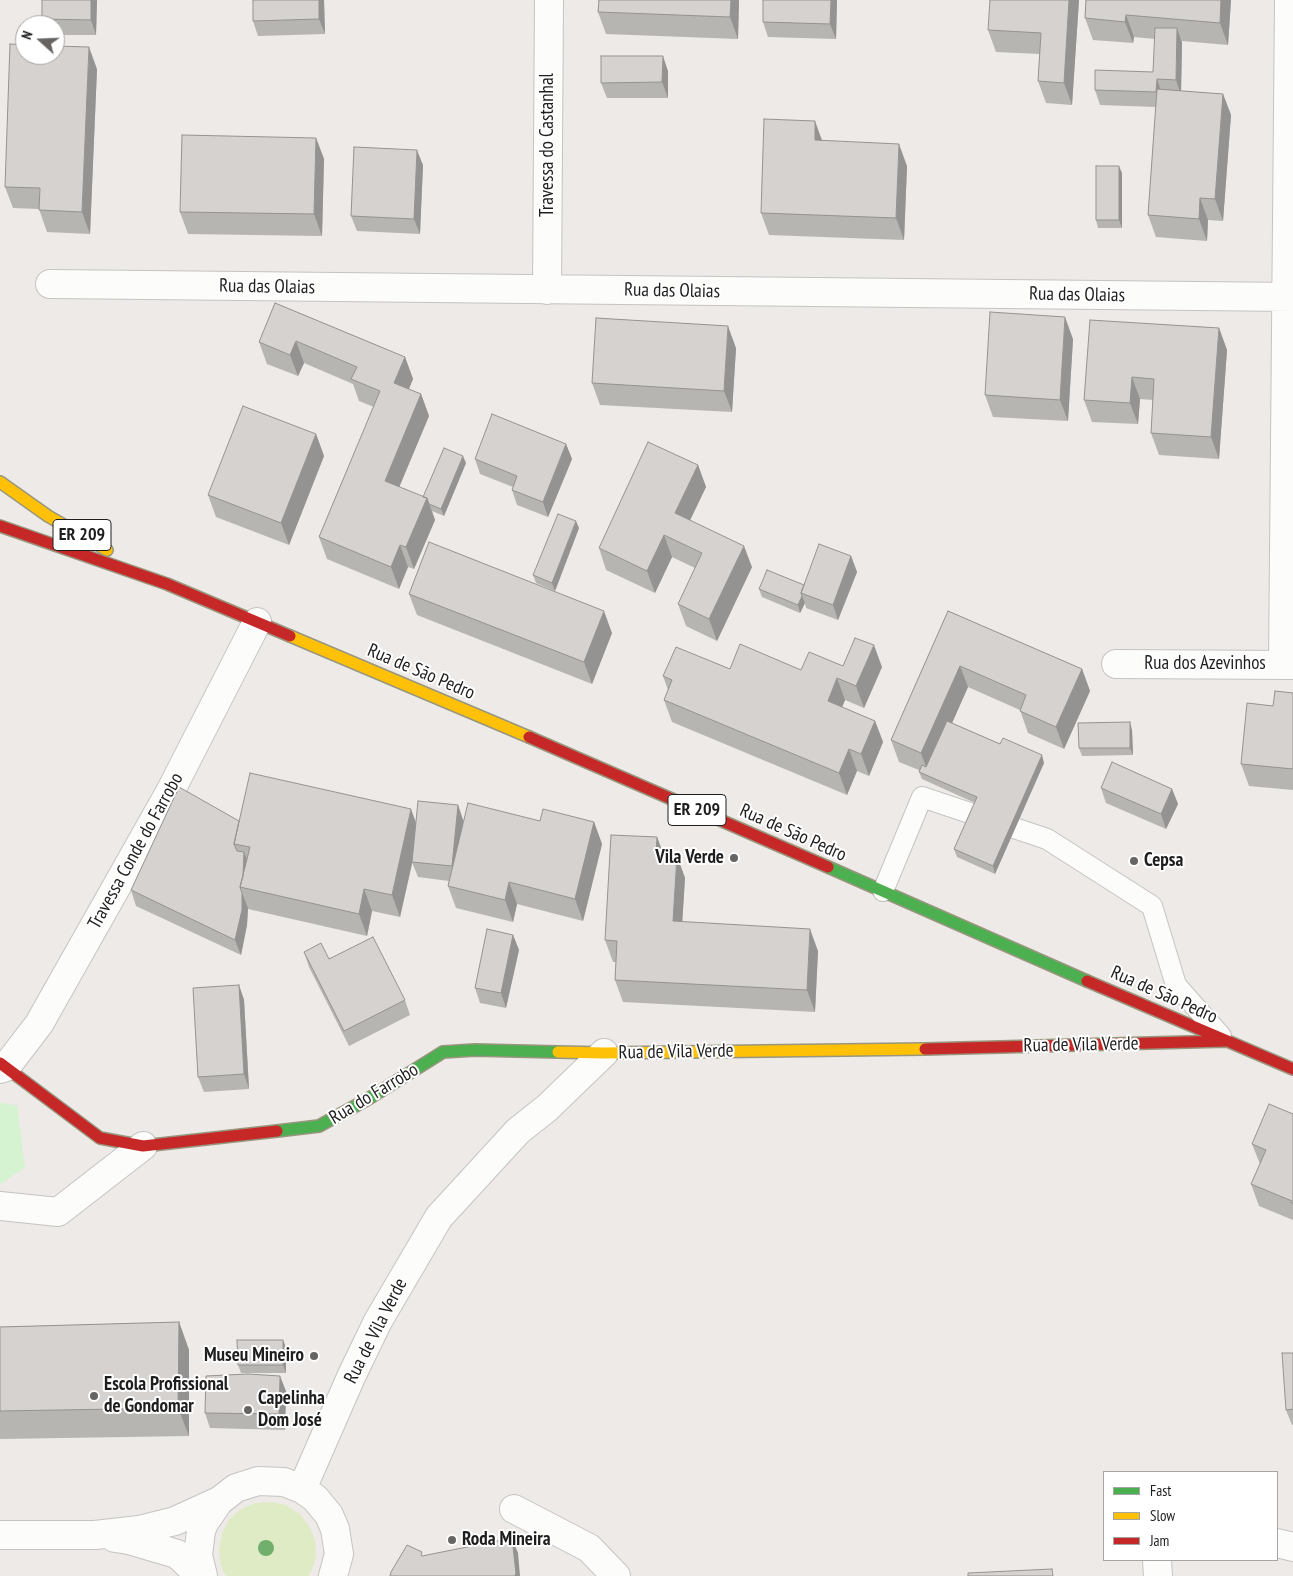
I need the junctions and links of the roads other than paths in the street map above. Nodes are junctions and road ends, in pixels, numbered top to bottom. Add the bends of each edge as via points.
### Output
1 (549, 0) edge
2 (1289, 0) edge
3 (50, 284) dead end
4 (547, 290) junction
5 (1290, 297) edge
6 (0, 482) edge
7 (0, 526) edge
8 (167, 584) junction
9 (257, 622) junction
10 (1116, 664) dead end
11 (1288, 665) edge
12 (883, 892) junction
13 (1226, 1042) junction
14 (604, 1053) junction
15 (2, 1066) edge
16 (1293, 1069) edge
17 (143, 1146) junction
18 (0, 1206) edge
19 (302, 1489) junction
20 (218, 1501) junction
21 (514, 1509) dead end
22 (0, 1535) edge
23 (96, 1535) junction
24 (1278, 1543) edge
25 (1293, 1547) edge
26 (1157, 1561) edge
27 (202, 1576) edge
28 (333, 1576) edge
29 (616, 1576) edge
30 (1158, 1576) edge

1 - 4 street, Travessa do Castanhal
2 - 5 street
3 - 4 street, Rua das Olaias
4 - 5 street, Rua das Olaias
5 - 11 street
6 - 8 main road, Rua de São Pedro / ER 209 via 48,516
7 - 8 main road, Rua de São Pedro / ER 209
8 - 9 main road, Rua de São Pedro / ER 209
9 - 12 main road, Rua de São Pedro / ER 209
9 - 15 street, Travessa Conde do Farrobo via 170,792 39,1024
10 - 11 street, Rua dos Azevinhos
12 - 13 main road, Rua de São Pedro / ER 209
12 - 13 lane via 922,797 1047,839 1152,906 1176,985
13 - 14 main road, Rua de Vila Verde
13 - 16 main road, Rua de São Pedro
14 - 17 main road, Rua do Farrobo via 443,1052 319,1126
14 - 19 street, Rua de Vila Verde via 518,1131 439,1217 378,1321
15 - 17 main road, Rua do Farrobo via 100,1138
17 - 18 street via 58,1212
19 - 20 street via 284,1482 258,1481 236,1488
19 - 28 street via 325,1510 335,1529 339,1554
20 - 23 street via 175,1521 139,1530
20 - 27 street via 201,1531 198,1555
21 - 29 street via 590,1548
22 - 23 street
23 - 27 street via 129,1540 177,1554
24 - 25 street
26 - 30 street

